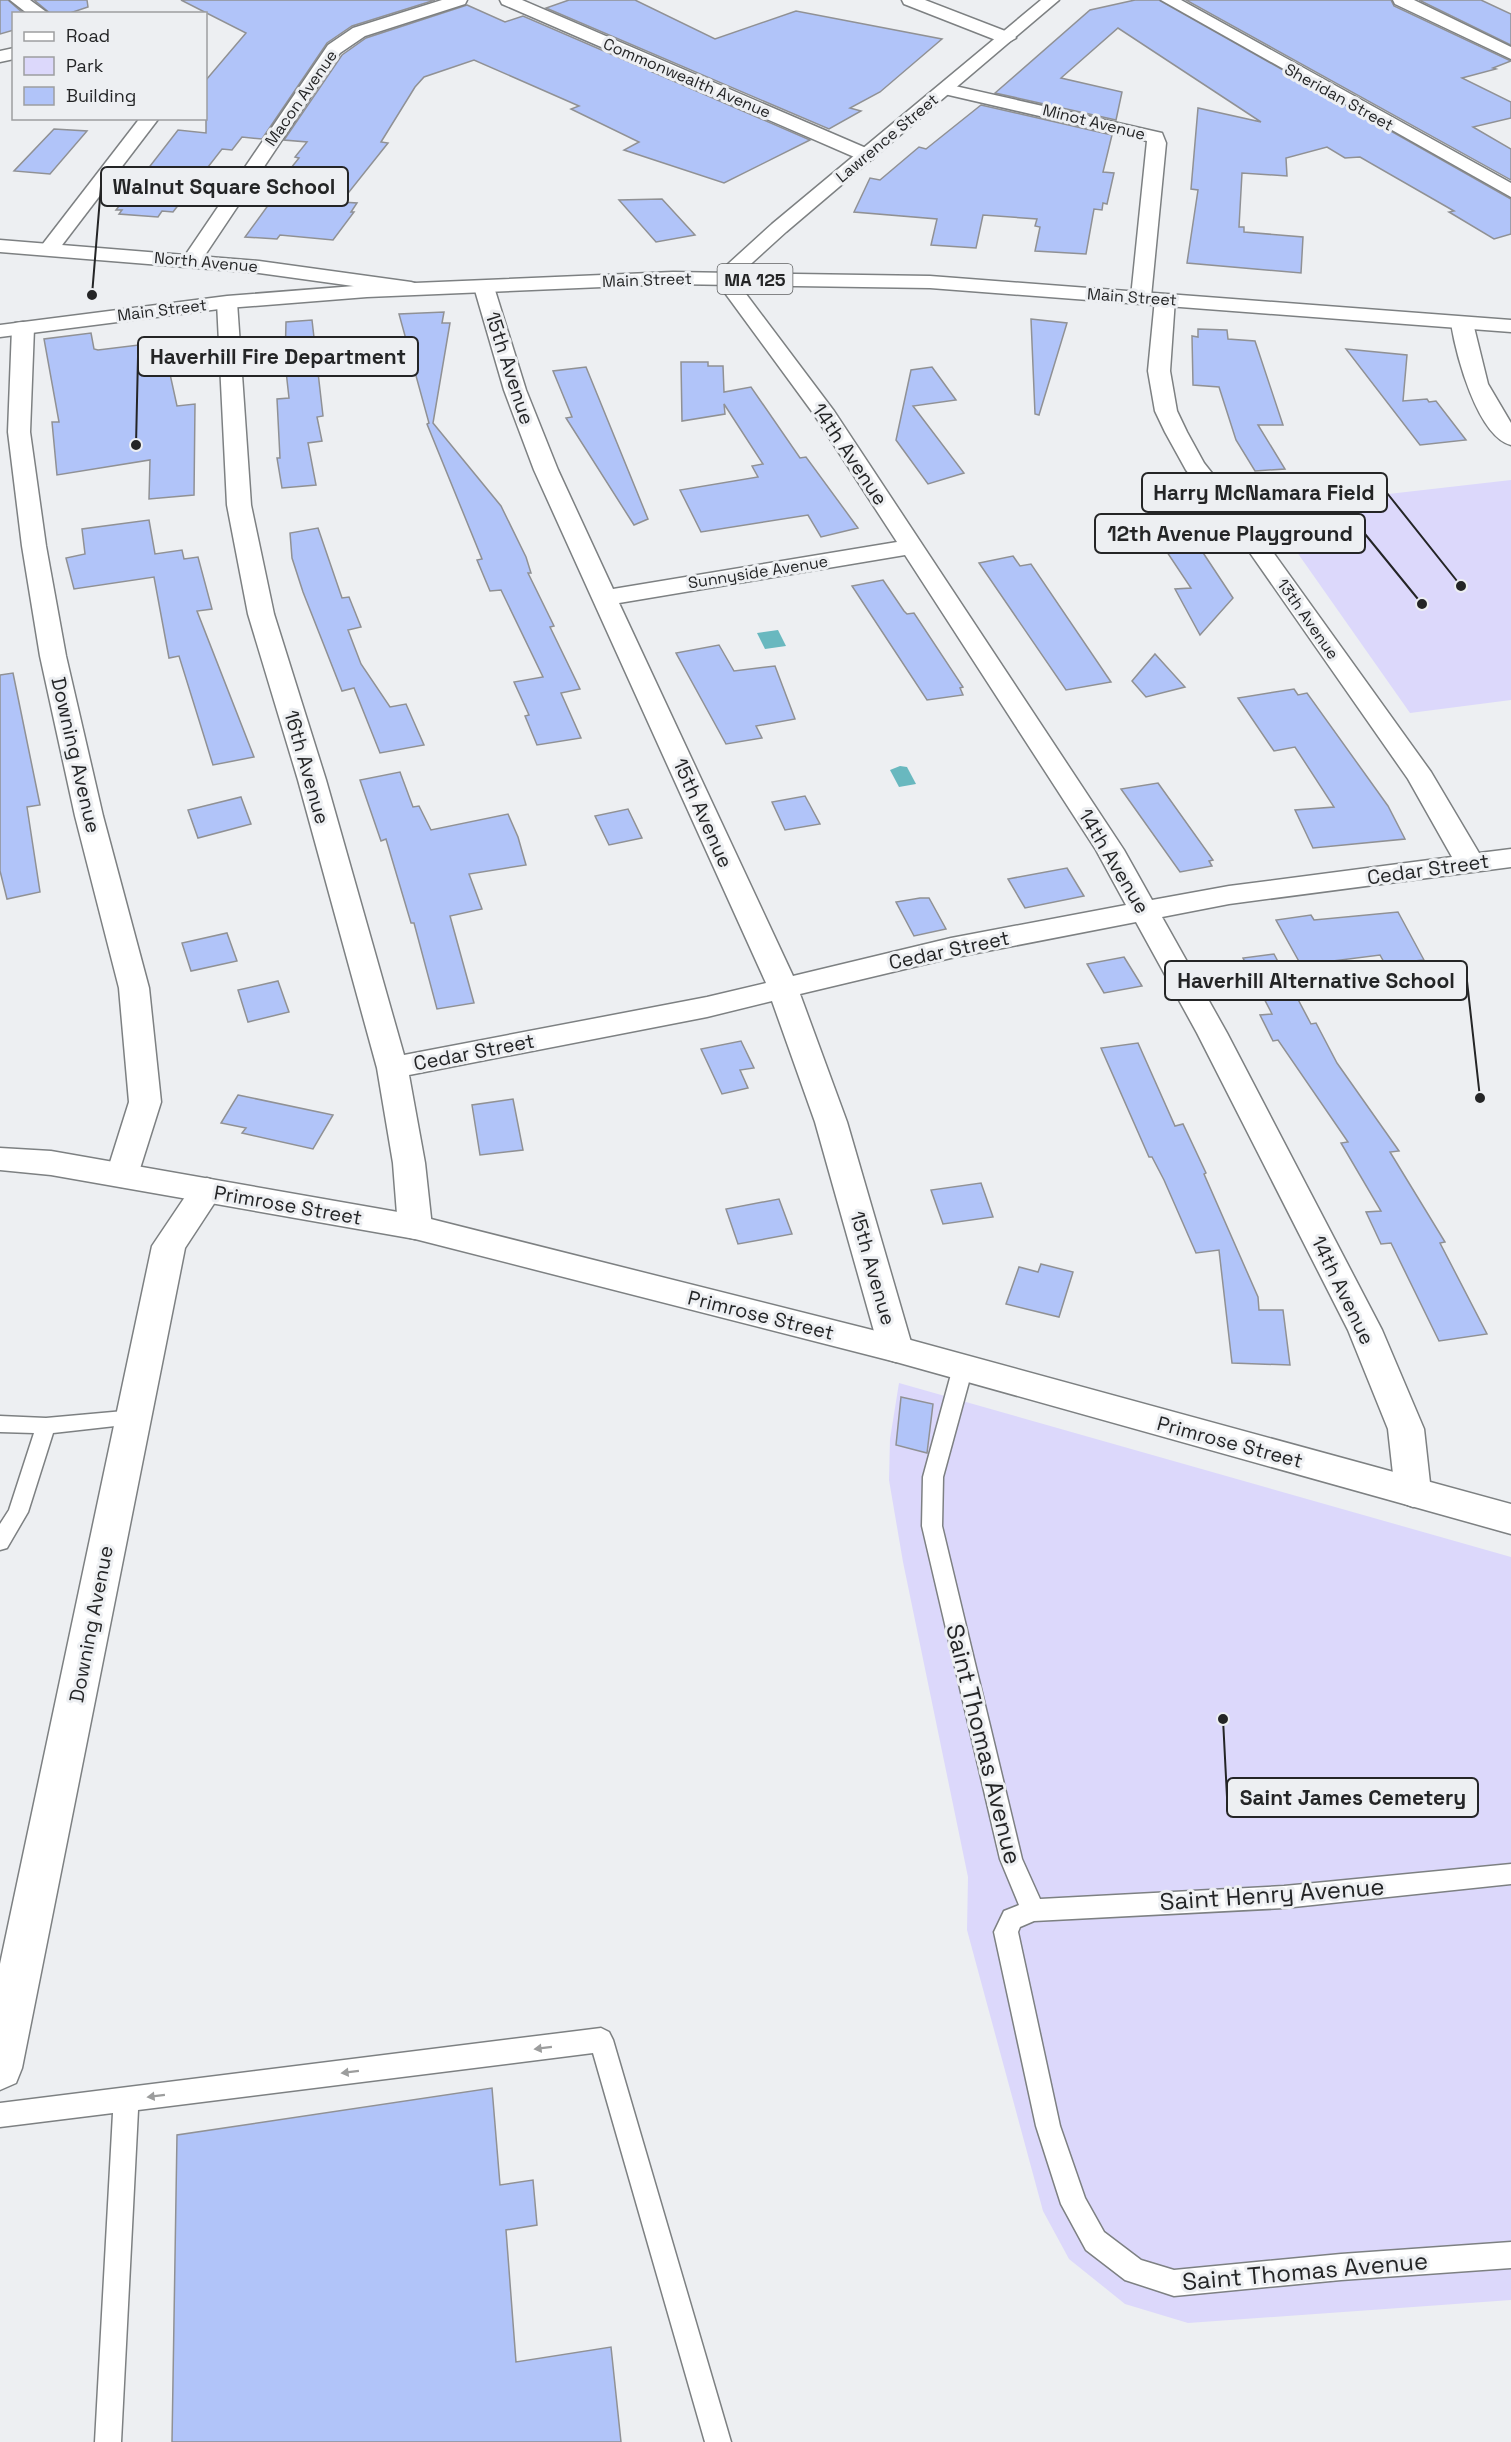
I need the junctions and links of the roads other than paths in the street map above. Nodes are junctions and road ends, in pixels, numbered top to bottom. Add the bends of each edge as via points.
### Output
1 (18, 0) edge
2 (459, 0) edge
3 (508, 0) edge
4 (910, 0) edge
5 (1051, 0) edge
6 (1169, 0) edge
7 (1401, 0) edge
8 (38, 12) edge
9 (1007, 38) junction
10 (1511, 54) edge
11 (946, 89) junction
12 (148, 120) edge
13 (866, 155) junction
14 (1511, 191) edge
15 (0, 246) edge
16 (48, 249) junction
17 (192, 260) junction
18 (724, 278) junction
19 (484, 287) junction
20 (411, 288) junction
21 (1141, 297) junction
22 (1165, 299) junction
23 (227, 302) junction
24 (1462, 323) junction
25 (1511, 326) edge
26 (11, 329) edge
27 (1511, 438) edge
28 (911, 547) junction
29 (605, 598) junction
30 (1511, 858) edge
31 (1470, 863) junction
32 (1144, 911) junction
33 (782, 989) junction
34 (392, 1068) junction
35 (0, 1159) edge
36 (122, 1175) junction
37 (207, 1190) junction
38 (415, 1227) junction
39 (896, 1349) junction
40 (963, 1367) junction
41 (135, 1418) junction
42 (0, 1424) edge
43 (46, 1426) junction
44 (1413, 1492) junction
45 (1511, 1519) edge
46 (0, 1542) edge
47 (1511, 1874) edge
48 (1033, 1910) junction
49 (0, 2068) edge
50 (126, 2100) junction
51 (0, 2115) edge
52 (1511, 2255) edge
53 (108, 2442) edge
54 (718, 2442) edge

1 - 8 street
2 - 17 street, Macon Avenue via 359,32 334,49
3 - 13 street, Commonwealth Avenue
4 - 9 street
5 - 9 street, Lawrence Street
6 - 14 street, Sheridan Street
7 - 10 street
9 - 11 street, Lawrence Street
11 - 13 street, Lawrence Street
11 - 21 street, Minot Avenue via 1155,137
12 - 16 street
13 - 18 street, Lawrence Street
15 - 16 street, North Avenue
16 - 17 street, North Avenue
17 - 20 street, North Avenue
18 - 19 street, Main Street / MA 125
18 - 21 street, Main Street / MA 125 via 930,282
18 - 28 street, 14th Avenue via 823,411
19 - 20 street, Main Street / MA 125
19 - 29 street, 15th Avenue via 515,390 542,460
20 - 23 street, Main Street / MA 125
21 - 22 street, Main Street / MA 125
22 - 24 street, Main Street / MA 125
22 - 31 street, 13th Avenue via 1159,371 1166,411 1176,432 1194,465 1249,535 1422,778
23 - 26 street, Main Street / MA 125
23 - 34 street, 16th Avenue via 239,505 261,614
24 - 25 street, Main Street / MA 125
24 - 27 street via 1480,396
26 - 36 street, Downing Avenue via 19,432 53,656 86,804 134,988 146,1102
28 - 29 street, Sunnyside Avenue
28 - 32 street, 14th Avenue via 1110,849
29 - 33 street, 15th Avenue
30 - 31 street, Cedar Street
31 - 32 street, Cedar Street via 1229,895
32 - 33 street, Cedar Street via 951,948
32 - 44 street, 14th Avenue via 1212,1033 1365,1330 1406,1428
33 - 34 street, Cedar Street
33 - 39 street, 15th Avenue via 831,1122
34 - 38 street, 16th Avenue via 410,1163
35 - 36 street, Primrose Street
36 - 37 street, Primrose Street
37 - 38 street, Primrose Street
37 - 41 street, Downing Avenue via 169,1246
38 - 39 street, Primrose Street
39 - 40 street, Primrose Street
40 - 44 street, Primrose Street
40 - 48 lane, Saint Thomas Avenue via 933,1477 932,1526 1011,1859
41 - 43 lane
41 - 49 street, Downing Avenue via 119,1480
42 - 43 lane
43 - 46 lane via 18,1512
44 - 45 street, Primrose Street
47 - 48 lane, Saint Henry Avenue via 1284,1897
48 - 52 lane, Saint Thomas Avenue via 1012,1919 1006,1932 1048,2126 1079,2213 1095,2241 1134,2271 1174,2283
50 - 51 lane
50 - 53 lane
54 -> 50 lane via 601,2040

